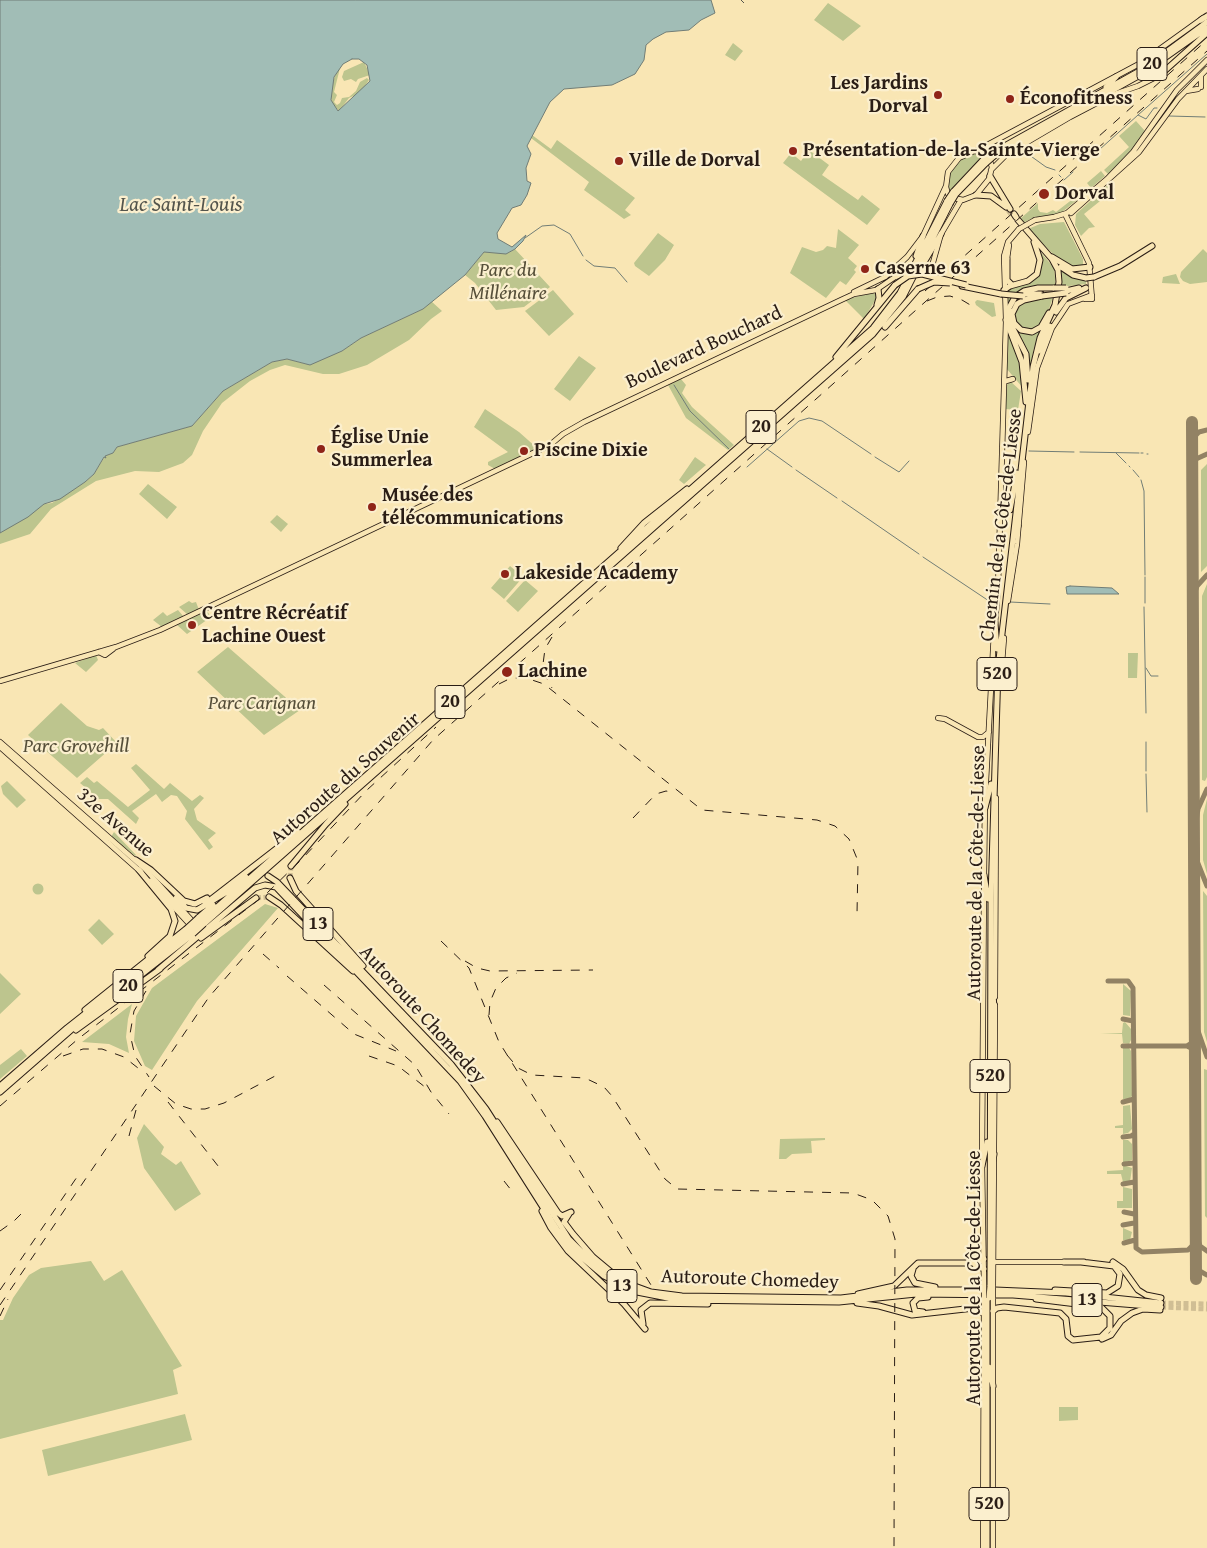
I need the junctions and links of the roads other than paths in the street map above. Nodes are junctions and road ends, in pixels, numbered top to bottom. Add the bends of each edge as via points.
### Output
1 (1207, 15) edge
2 (1204, 21) edge
3 (1207, 28) edge
4 (1207, 33) edge
5 (1195, 43) junction
6 (1207, 60) edge
7 (1207, 69) edge
8 (1202, 74) junction
9 (1160, 75) joint
10 (1116, 78) junction
11 (1186, 90) junction
12 (1112, 95) junction
13 (1091, 98) junction
14 (1065, 120) junction
15 (1028, 136) junction
16 (976, 151) junction
17 (993, 154) junction
18 (991, 173) junction
19 (946, 186) junction
20 (976, 195) junction
21 (961, 200) junction
22 (1078, 208) junction
23 (1065, 215) junction
24 (1020, 229) junction
25 (1075, 232) junction
26 (942, 234) junction
27 (924, 236) junction
28 (1034, 242) junction
29 (1152, 246) dead end
30 (1048, 254) junction
31 (1007, 258) joint
32 (1052, 259) junction
33 (1088, 267) junction
34 (909, 275) junction
35 (877, 282) junction
36 (1012, 285) junction
37 (966, 286) junction
38 (1085, 287) dead end
39 (878, 289) junction
40 (1053, 291) junction
41 (1002, 292) junction
42 (1067, 292) junction
43 (1023, 295) junction
44 (849, 296) junction
45 (1042, 296) junction
46 (1050, 313) junction
47 (1006, 320) junction
48 (867, 321) junction
49 (1004, 370) junction
50 (1030, 377) junction
51 (819, 378) junction
52 (1013, 379) dead end
53 (1006, 381) junction
54 (1004, 398) junction
55 (1026, 402) junction
56 (1017, 472) junction
57 (704, 480) junction
58 (999, 515) junction
59 (654, 525) junction
60 (1018, 526) junction
61 (619, 553) junction
62 (616, 561) junction
63 (1008, 573) junction
64 (995, 623) junction
65 (116, 647) junction
66 (997, 649) junction
67 (102, 654) junction
68 (0, 682) edge
69 (938, 718) dead end
70 (989, 732) junction
71 (0, 742) edge
72 (993, 744) junction
73 (0, 747) edge
74 (993, 753) junction
75 (991, 784) junction
76 (359, 788) junction
77 (985, 808) junction
78 (993, 814) junction
79 (312, 826) junction
80 (996, 835) junction
81 (136, 860) junction
82 (291, 866) tunnel mouth
83 (139, 870) junction
84 (153, 872) junction
85 (984, 875) junction
86 (268, 876) dead end
87 (246, 877) dead end
88 (290, 878) tunnel mouth
89 (221, 890) junction
90 (230, 890) junction
91 (283, 891) junction
92 (256, 898) tunnel mouth
93 (269, 898) tunnel mouth
94 (988, 900) junction
95 (205, 904) dead end
96 (989, 914) junction
97 (989, 923) junction
98 (211, 926) junction
99 (198, 928) junction
100 (158, 970) junction
101 (990, 978) junction
102 (122, 980) junction
103 (994, 1007) junction
104 (396, 1009) junction
105 (67, 1028) junction
106 (63, 1037) junction
107 (0, 1086) edge
108 (0, 1092) edge
109 (475, 1094) junction
110 (987, 1141) junction
111 (994, 1154) junction
112 (982, 1166) junction
113 (990, 1175) junction
114 (537, 1198) junction
115 (984, 1259) junction
116 (993, 1262) junction
117 (1064, 1262) joint
118 (1081, 1262) junction
119 (984, 1269) junction
120 (626, 1283) junction
121 (988, 1286) junction
122 (958, 1290) junction
123 (1030, 1291) junction
124 (951, 1294) junction
125 (1013, 1295) junction
126 (830, 1298) junction
127 (988, 1300) junction
128 (745, 1301) junction
129 (839, 1302) junction
130 (1161, 1305) junction
131 (1000, 1307) junction
132 (993, 1311) junction
133 (983, 1313) junction
134 (983, 1334) junction
135 (1082, 1340) junction
136 (987, 1354) junction
137 (989, 1366) junction
138 (993, 1386) junction
139 (988, 1450) junction
140 (988, 1548) edge

1 - 2 highway, Autoroute du Souvenir
2 - 10 main road
2 - 13 highway, Autoroute du Souvenir / 20 via 1156,61
3 - 15 highway, Autoroute du Souvenir / 20 via 1147,72
4 - 5 highway
5 - 9 highway
5 - 12 highway
6 - 23 main road via 1175,93 1128,158
7 - 8 main road
8 - 11 main road
8 - 11 main road via 1199,88
9 - 12 main road
10 - 13 highway
10 - 16 main road
11 - 22 main road via 1139,152
12 - 14 main road
13 - 17 highway, Autoroute du Souvenir / 20
14 - 15 highway
14 - 18 main road via 1007,154
15 - 17 highway, Autoroute du Souvenir / 20
16 - 18 main road via 988,157
16 - 19 main road via 954,163 947,174
17 - 34 highway, Autoroute du Souvenir / 20, bridge via 955,193
18 - 20 main road
18 - 20 highway via 1009,210 994,198
19 - 21 main road via 951,197
19 - 27 main road, Boulevard Bouchard
20 - 21 main road
21 - 26 main road, Boulevard Bouchard
22 - 23 main road
22 - 25 main road via 1071,221
23 - 24 main road, bridge via 1036,221
23 - 25 main road
23 - 33 main road
24 - 31 main road via 1011,242
24 - 41 main road via 1010,238 1005,250
25 - 33 main road
26 - 34 highway via 922,267
26 - 34 main road, Boulevard Bouchard, bridge via 932,266
27 - 34 highway
27 - 35 main road, Boulevard Bouchard via 895,270
28 - 30 highway, Autoroute de la Côte-de-Liesse / 520 via 1015,218
28 - 36 highway via 1040,260 1037,272 1028,282
28 - 46 highway, Autoroute de la Côte-de-Liesse / 520 via 1051,260 1057,272
29 - 32 highway, bridge via 1117,268 1094,277 1069,273
30 - 32 highway, Autoroute de la Côte-de-Liesse / 520
30 - 33 highway via 1070,269
31 - 36 highway via 1007,280
32 - 50 highway, Autoroute de la Côte-de-Liesse / 520 via 1059,273 1057,299 1038,346
33 - 60 main road, Chemin de la Côte-de-Liesse via 1091,297 1067,305 1059,315 1038,365
34 - 39 main road, Boulevard Bouchard
34 - 51 highway, Autoroute du Souvenir / 20 via 901,300 882,325
35 - 39 main road
35 - 44 main road, Boulevard Bouchard
36 - 41 highway
37 - 41 highway
37 - 48 highway, bridge via 920,274 906,277 895,285
37 - 51 highway, bridge via 936,282 918,288 873,338
38 - 42 highway
39 - 44 main road, Boulevard Bouchard
39 - 48 highway via 879,301
40 - 42 highway, bridge
40 - 43 highway
40 - 50 highway via 1038,288 1024,291 1015,297 1009,308 1010,323 1026,354
41 - 43 highway, bridge
41 - 47 main road
42 - 45 highway, bridge
42 - 50 highway
43 - 45 highway
44 - 65 main road, Boulevard Bouchard via 572,428 543,448 304,564 163,629
45 - 46 highway via 1017,304 1012,314 1014,323 1021,330 1032,332 1041,327
46 - 50 highway, Autoroute de la Côte-de-Liesse / 520 via 1036,345
47 - 49 main road
47 - 55 highway via 1022,362
48 - 51 highway
49 - 53 main road
49 - 54 main road
50 - 55 highway, Autoroute de la Côte-de-Liesse / 520
50 - 63 highway, Autoroute de la Côte-de-Liesse / 520
51 - 57 highway, Autoroute du Souvenir / 20
52 - 53 main road
53 - 54 main road
54 - 58 main road, Chemin de la Côte-de-Liesse
55 - 56 highway, Autoroute de la Côte-de-Liesse / 520
56 - 58 highway via 1010,510
56 - 66 highway, Autoroute de la Côte-de-Liesse / 520
57 - 59 highway, Autoroute du Souvenir / 20
57 - 61 highway via 646,521
57 - 62 highway via 688,501 638,546
58 - 64 main road, Chemin de la Côte-de-Liesse
59 - 61 highway, Autoroute du Souvenir / 20
59 - 62 highway, Autoroute du Souvenir / 20
60 - 63 highway
60 - 72 main road, Chemin de la Côte-de-Liesse
61 - 79 highway, Autoroute du Souvenir / 20
62 - 76 highway, Autoroute du Souvenir / 20
63 - 72 highway, Autoroute de la Côte-de-Liesse / 520
64 - 66 highway
64 - 70 main road, Chemin de la Côte-de-Liesse
65 - 67 main road
65 - 67 main road
66 - 72 highway, Autoroute de la Côte-de-Liesse / 520
67 - 68 main road
69 - 70 main road via 978,737
70 - 72 main road, Chemin de la Côte-de-Liesse
71 - 81 main road, 32e Avenue
72 - 74 highway, Autoroute de la Côte-de-Liesse / 520
73 - 83 main road, 32e Avenue
74 - 75 highway, Autoroute de la Côte-de-Liesse / 520
74 - 77 main road
74 - 78 highway, Autoroute de la Côte-de-Liesse / 520
74 - 80 main road
75 - 77 highway
75 - 94 highway, Autoroute de la Côte-de-Liesse / 520
76 - 79 highway, Autoroute du Souvenir / 20
76 - 82 highway
77 - 85 main road
78 - 80 highway
78 - 96 highway, Autoroute de la Côte-de-Liesse / 520
79 - 89 highway via 288,838
79 - 98 highway via 284,859
79 - 99 highway, Autoroute du Souvenir / 20
80 - 96 main road
81 - 84 highway
81 - 99 main road, 32e Avenue
83 - 99 main road, 32e Avenue
83 - 102 highway via 172,911 174,927 169,938
84 - 89 highway via 188,903 200,902
84 - 90 highway via 181,905 191,910 202,909
85 - 94 highway
85 - 96 main road
86 - 91 highway, Autoroute Chomedey
87 - 90 highway
88 - 104 highway via 296,891
89 - 95 highway
90 - 99 highway
91 - 98 highway via 272,885 258,886
91 - 104 highway, Autoroute Chomedey / 13
92 - 100 highway
93 - 104 highway via 277,901 314,933
94 - 96 highway, Autoroute de la Côte-de-Liesse / 520
96 - 97 highway, Autoroute de la Côte-de-Liesse / 520
97 - 101 highway, Autoroute de la Côte-de-Liesse / 520
97 - 103 main road
97 - 110 highway, Autoroute de la Côte-de-Liesse / 520
97 - 112 main road
98 - 99 highway
99 - 100 highway
99 - 102 highway
99 - 105 highway, Autoroute du Souvenir / 20
99 - 106 highway, Autoroute du Souvenir / 20
100 - 106 highway via 90,1022
101 - 103 highway
101 - 113 highway, Autoroute de la Côte-de-Liesse / 520
102 - 105 highway
103 - 111 main road
104 - 109 highway, Autoroute Chomedey / 13 via 444,1056
104 - 114 highway, Autoroute Chomedey / 13 via 468,1091
105 - 107 highway, Autoroute du Souvenir / 20
106 - 108 highway, Autoroute du Souvenir / 20
109 - 120 highway, Autoroute Chomedey / 13 via 566,1236 596,1266
109 - 120 highway via 526,1163 558,1214 562,1216 571,1212 564,1222 575,1237 593,1257
110 - 112 highway
110 - 121 highway, Autoroute de la Côte-de-Liesse / 520
111 - 113 highway
111 - 116 main road
112 - 115 main road
113 - 121 highway, Autoroute de la Côte-de-Liesse / 520
114 - 128 highway, Autoroute Chomedey / 13 via 575,1252 594,1270 620,1285 668,1299
114 - 128 highway via 545,1219 566,1249 624,1304 645,1329 641,1312 650,1303
115 - 119 main road
115 - 126 highway via 977,1263 918,1263 892,1287
116 - 117 main road
116 - 121 main road
117 - 118 highway
118 - 123 highway via 1113,1265 1120,1274 1117,1287 1106,1293
118 - 130 highway via 1114,1262 1138,1290
119 - 121 main road
119 - 122 highway via 976,1265 921,1265 912,1271 912,1279 918,1285
120 - 126 highway, Autoroute Chomedey / 13 via 651,1292 679,1296
121 - 127 highway, Autoroute de la Côte-de-Liesse / 520, bridge
122 - 123 highway, Autoroute Chomedey / 13
122 - 126 highway, Autoroute Chomedey / 13 via 907,1290
123 - 130 highway, Autoroute Chomedey / 13
124 - 125 highway, Autoroute Chomedey / 13
124 - 127 highway via 918,1298 913,1302 913,1308 921,1312 979,1305
124 - 129 highway, Autoroute Chomedey / 13
125 - 130 highway, Autoroute Chomedey / 13
125 - 135 highway via 1103,1308 1110,1318 1108,1331 1100,1337
127 - 131 highway
127 - 132 main road
127 - 133 main road
127 - 136 highway, Autoroute de la Côte-de-Liesse / 520
127 - 137 highway, Autoroute de la Côte-de-Liesse / 520
128 - 129 highway, Autoroute Chomedey / 13
129 - 133 highway via 877,1305 912,1315 974,1308
130 - 135 highway via 1124,1318 1106,1338
131 - 132 highway
131 - 135 highway via 1060,1313 1066,1319 1068,1337
132 - 138 main road
133 - 134 main road
134 - 136 highway
134 - 139 main road
136 - 139 highway, Autoroute de la Côte-de-Liesse / 520
137 - 138 highway
137 - 139 highway, Autoroute de la Côte-de-Liesse / 520
138 - 139 main road
139 - 140 highway, Autoroute de la Côte-de-Liesse / 520

